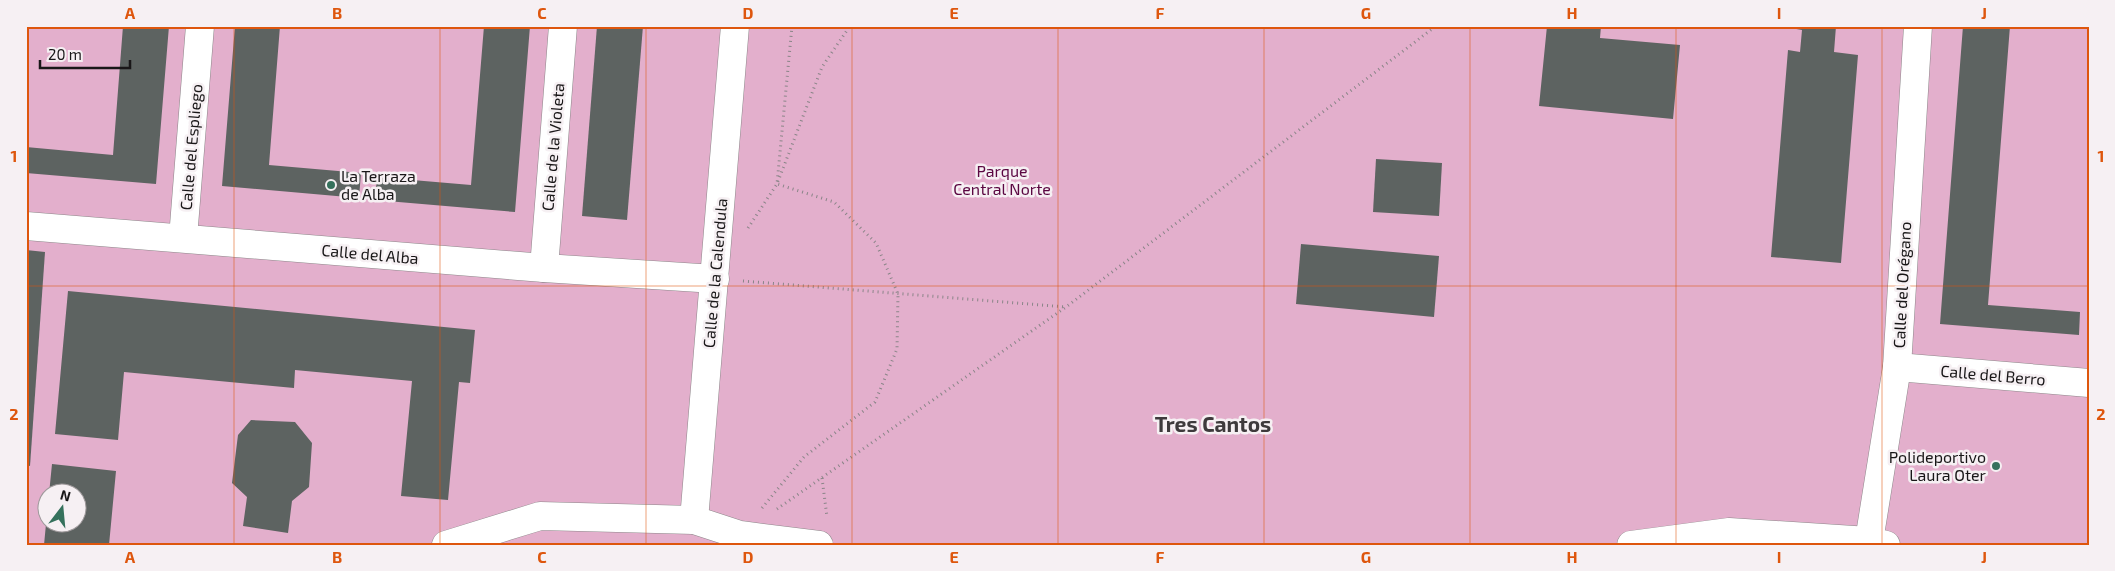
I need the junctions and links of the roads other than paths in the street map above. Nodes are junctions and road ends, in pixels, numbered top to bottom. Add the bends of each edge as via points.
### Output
1 (200, 26) edge
2 (563, 26) edge
3 (735, 26) edge
4 (1918, 26) edge
5 (26, 226) edge
6 (183, 238) junction
7 (544, 268) junction
8 (715, 279) junction
9 (1897, 367) junction
10 (2089, 383) edge
11 (694, 520) junction
12 (824, 535) edge
13 (1722, 538) edge
14 (743, 540) edge
15 (1877, 543) edge
16 (446, 545) edge
17 (1630, 545) edge

1 - 6 street, Calle del Espliego
2 - 7 street, Calle de la Violeta
3 - 8 street, Calle de la Calendula
4 - 9 street, Calle del Orégano
5 - 6 street, Calle del Alba
6 - 7 street, Calle del Alba
7 - 8 street, Calle del Alba
8 - 11 street, Calle de la Calendula
9 - 10 street, Calle del Berro
9 - 15 street, Calle del Orégano
11 - 14 street
11 - 16 street via 540,516
12 - 14 street
13 - 15 street
13 - 17 street

